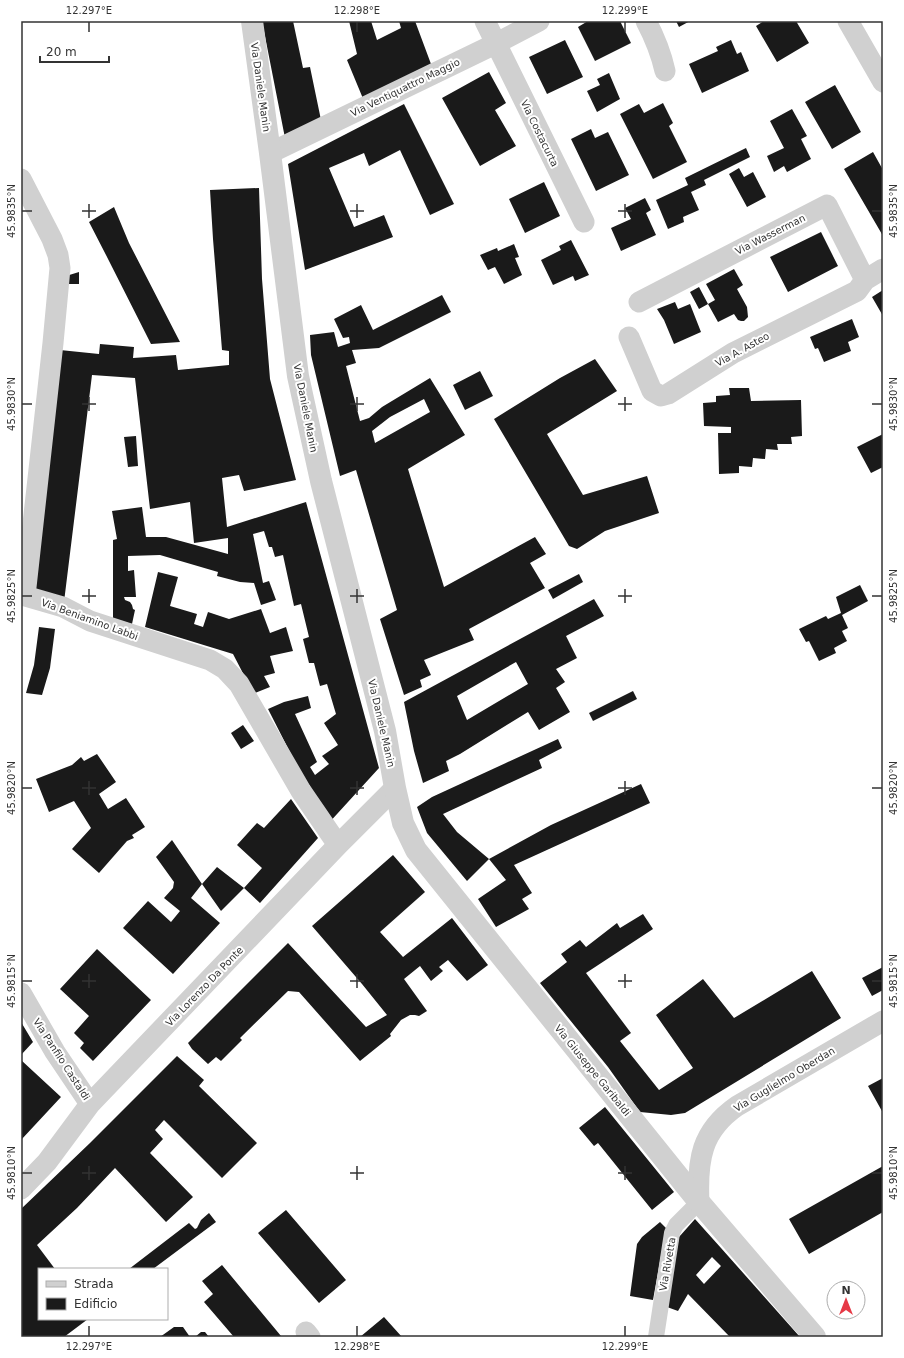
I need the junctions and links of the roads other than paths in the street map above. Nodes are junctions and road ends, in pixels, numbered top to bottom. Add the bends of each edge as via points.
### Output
1 (252, 21) edge
2 (484, 21) edge
3 (540, 21) edge
4 (646, 21) edge
5 (848, 21) edge
6 (496, 44) junction
7 (665, 71) dead end
8 (883, 82) edge
9 (270, 153) junction
10 (21, 179) edge
11 (584, 222) dead end
12 (883, 269) edge
13 (865, 280) junction
14 (639, 302) dead end
15 (629, 337) dead end
16 (21, 609) edge
17 (90, 621) junction
18 (395, 788) junction
19 (338, 845) junction
20 (21, 993) edge
21 (883, 1021) edge
22 (90, 1104) junction
23 (21, 1189) edge
24 (698, 1202) junction
25 (656, 1337) edge
26 (815, 1337) edge

1 - 9 street, Via Daniele Manin
2 - 6 street, Via Costacurta
3 - 6 street, Via Ventiquattro Maggio
4 - 7 street via 656,39
5 - 8 street
6 - 9 street, Via Ventiquattro Maggio
6 - 11 street, Via Costacurta
9 - 18 street, Via Daniele Manin via 298,376 321,481 385,731
10 - 17 street, Via Beniamino Labbi via 52,239 60,268 25,596 63,607
12 - 13 street, Via A. Asteo
13 - 14 street, Via Wasserman via 827,205
13 - 15 street, Via A. Asteo via 857,291 733,353 661,396 652,391
16 - 17 street
17 - 19 street, Via Beniamino Labbi via 210,660 225,669 239,684 301,791
18 - 19 street, Via Lorenzo Da Ponte
18 - 24 street, Via Giuseppe Garibaldi via 403,823 416,850
19 - 22 street, Via Lorenzo Da Ponte
20 - 22 street, Via Panfilo Castaldi via 55,1052
21 - 24 street, Via Guglielmo Oberdan via 725,1115 711,1131 701,1156
22 - 23 street, Via Lorenzo Da Ponte via 47,1162
24 - 25 street, Via Rivetta via 676,1225 672,1234
24 - 26 street, Via Giuseppe Garibaldi

